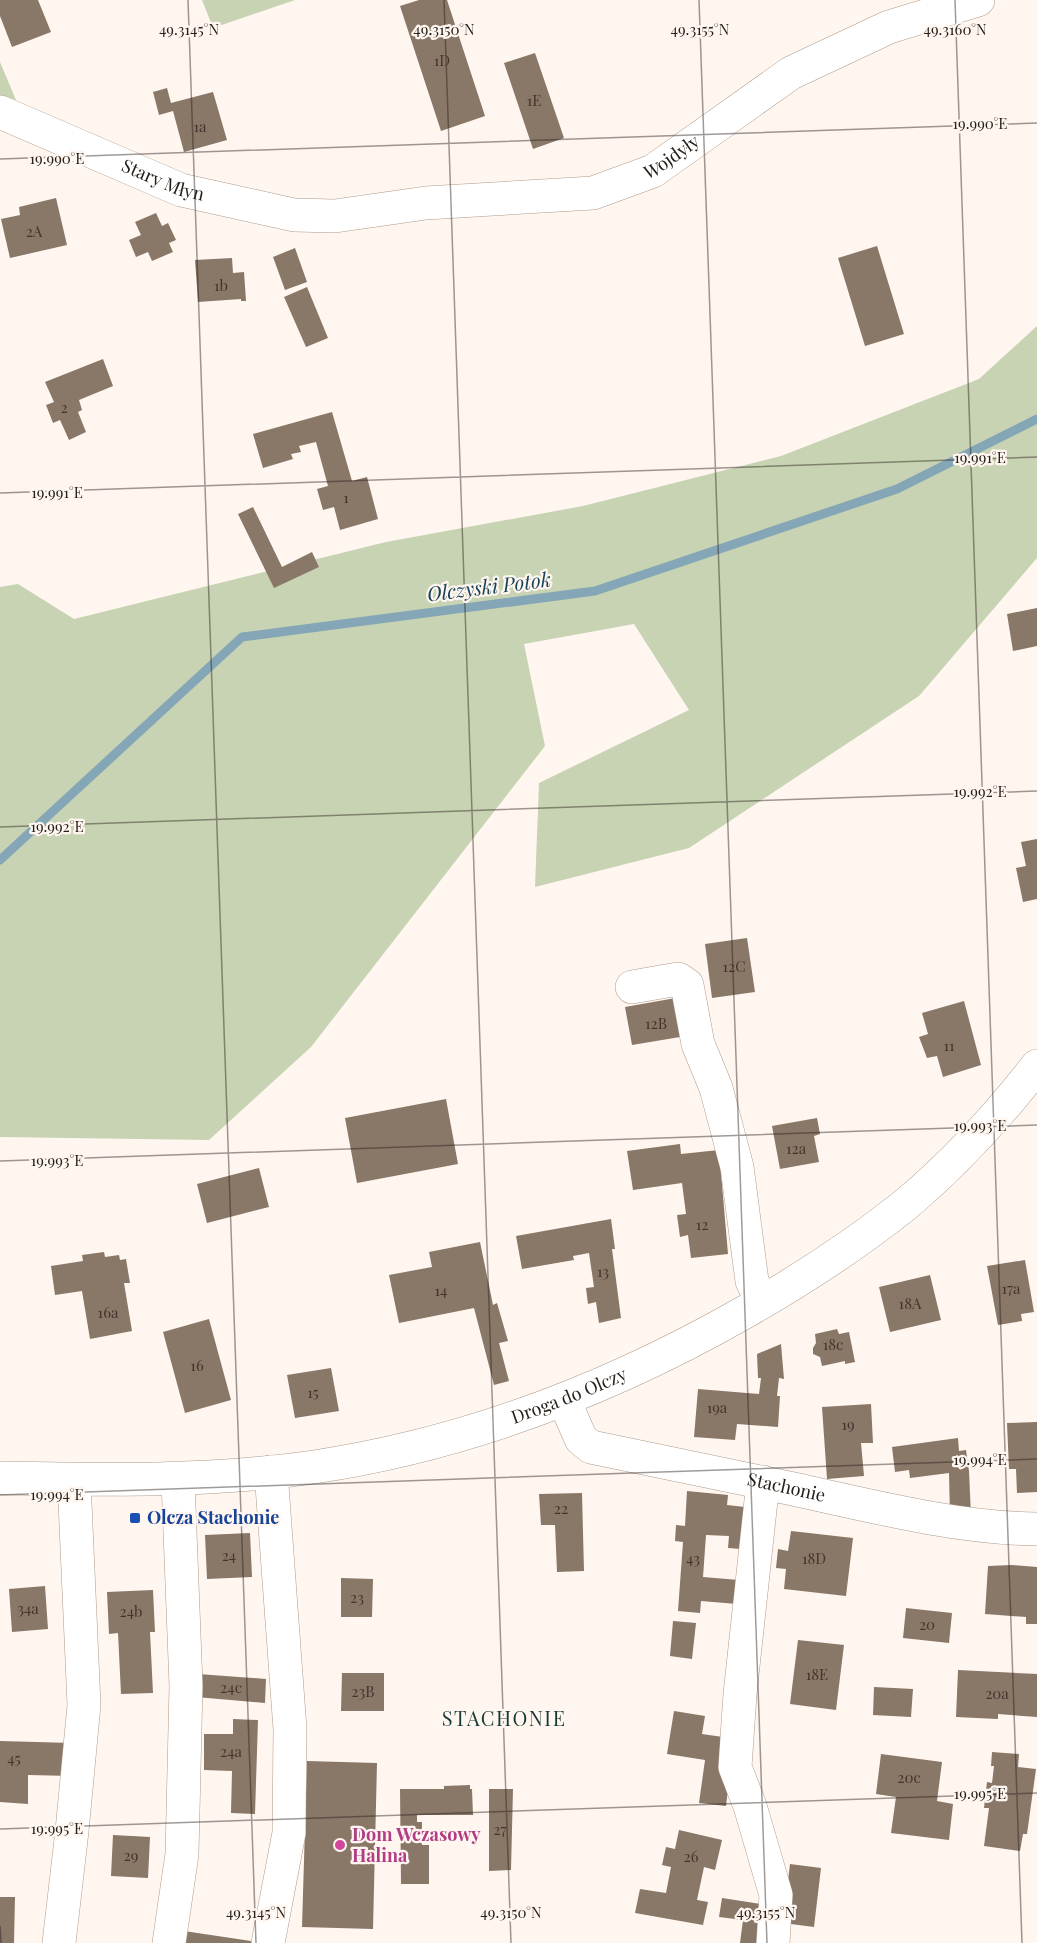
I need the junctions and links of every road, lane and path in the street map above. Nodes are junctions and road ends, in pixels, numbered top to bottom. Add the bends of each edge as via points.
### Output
1 (978, 0) edge
2 (0, 112) edge
3 (335, 216) joint
4 (632, 987) dead end
5 (1037, 1066) edge
6 (762, 1302) junction
7 (564, 1400) junction
8 (271, 1472) junction
9 (0, 1478) edge
10 (74, 1480) junction
11 (178, 1480) junction
12 (763, 1482) junction
13 (1037, 1529) edge
14 (59, 1943) edge
15 (169, 1943) edge
16 (268, 1943) edge
17 (772, 1943) edge

1 - 3 street, Wojdyły via 889,27 790,74 653,171 593,193 426,203
2 - 3 street, Stary Młyn via 181,190 294,215
4 - 6 street via 678,979 687,984 698,1044 716,1088 737,1167 753,1281
5 - 6 street, Droga do Olczy via 970,1144 905,1205 839,1254
6 - 7 street, Droga do Olczy via 658,1359
7 - 8 street, Droga do Olczy via 411,1448
7 - 12 street, Stachonie via 581,1439 591,1448
8 - 11 street, Droga do Olczy
8 - 16 street via 290,1729 289,1833
9 - 10 street, Droga do Olczy
10 - 11 street, Droga do Olczy
10 - 14 street via 84,1705
11 - 15 street via 186,1697 182,1854
12 - 13 street, Stachonie via 904,1514
12 - 17 street via 735,1767 777,1895

